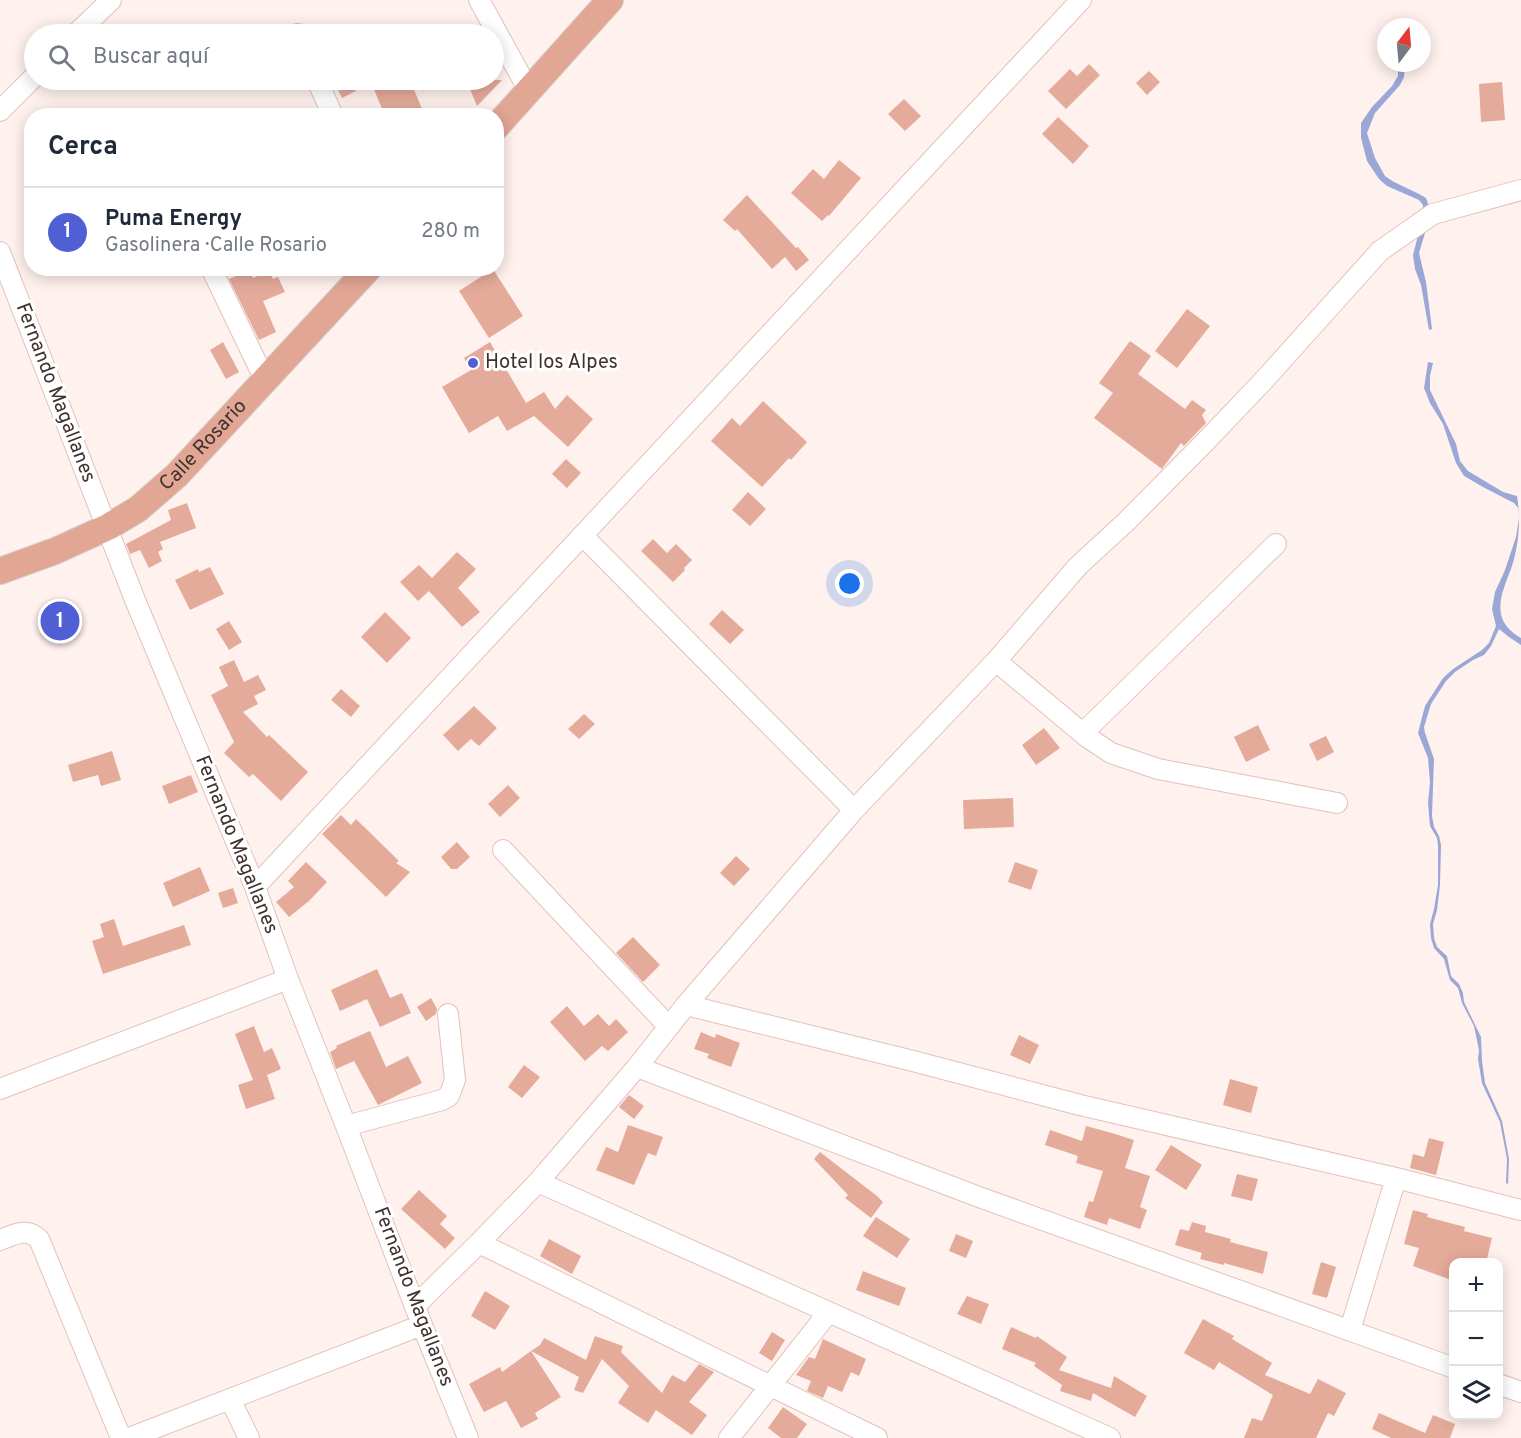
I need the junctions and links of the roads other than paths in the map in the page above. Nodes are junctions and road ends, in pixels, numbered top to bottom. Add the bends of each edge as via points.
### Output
1 (111, 0) edge
2 (479, 0) edge
3 (610, 0) edge
4 (1081, 0) edge
5 (86, 24) edge
6 (492, 24) edge
7 (504, 46) edge
8 (24, 86) edge
9 (321, 90) edge
10 (529, 91) junction
11 (329, 108) edge
12 (0, 111) edge
13 (504, 118) edge
14 (1521, 190) edge
15 (0, 252) edge
16 (215, 276) edge
17 (362, 276) edge
18 (265, 380) junction
19 (108, 527) junction
20 (583, 536) junction
21 (1276, 544) dead end
22 (0, 571) edge
23 (996, 661) junction
24 (1083, 734) junction
25 (1337, 803) dead end
26 (854, 810) junction
27 (503, 850) dead end
28 (255, 887) junction
29 (288, 979) junction
30 (686, 1005) junction
31 (448, 1014) dead end
32 (669, 1028) junction
33 (638, 1067) junction
34 (0, 1089) edge
35 (346, 1126) junction
36 (1396, 1178) junction
37 (538, 1182) junction
38 (1521, 1210) edge
39 (0, 1240) edge
40 (479, 1243) junction
41 (415, 1306) junction
42 (828, 1313) junction
43 (422, 1325) junction
44 (1350, 1330) junction
45 (1449, 1366) edge
46 (770, 1386) junction
47 (1503, 1386) edge
48 (1521, 1392) edge
49 (230, 1399) junction
50 (121, 1438) edge
51 (129, 1438) edge
52 (249, 1438) edge
53 (468, 1438) edge
54 (729, 1438) edge
55 (877, 1438) edge
56 (1110, 1438) edge

1 - 5 street
2 - 6 street
3 - 10 main road
4 - 20 street
7 - 10 street
8 - 12 street
9 - 11 street
10 - 13 main road
14 - 23 street via 1433,214 1380,251 1208,441 1078,566
15 - 19 street, Fernando Magallanes
16 - 18 street
17 - 18 main road, Calle Rosario
18 - 19 main road, Calle Rosario via 177,475 138,509
19 - 22 main road, Calle Rosario
19 - 28 street, Fernando Magallanes
20 - 26 street
20 - 28 street
21 - 24 street
23 - 24 street
23 - 26 street
24 - 25 street via 1111,753 1158,769
26 - 30 street
27 - 32 street
28 - 29 street, Fernando Magallanes
29 - 34 street
29 - 35 street, Fernando Magallanes
30 - 32 street
30 - 36 street via 1080,1105
31 - 35 street via 455,1080 448,1096
32 - 33 street
33 - 37 street
33 - 44 street via 979,1197
35 - 41 street, Fernando Magallanes
36 - 38 street
36 - 44 street
37 - 40 street
37 - 42 street
39 - 50 street via 22,1232 39,1239
40 - 41 street
40 - 46 street
41 - 43 street, Fernando Magallanes
42 - 46 street
42 - 56 street
43 - 49 street
43 - 53 street, Fernando Magallanes
44 - 45 street
46 - 54 street
46 - 55 street
47 - 48 street
49 - 51 street
49 - 52 street

